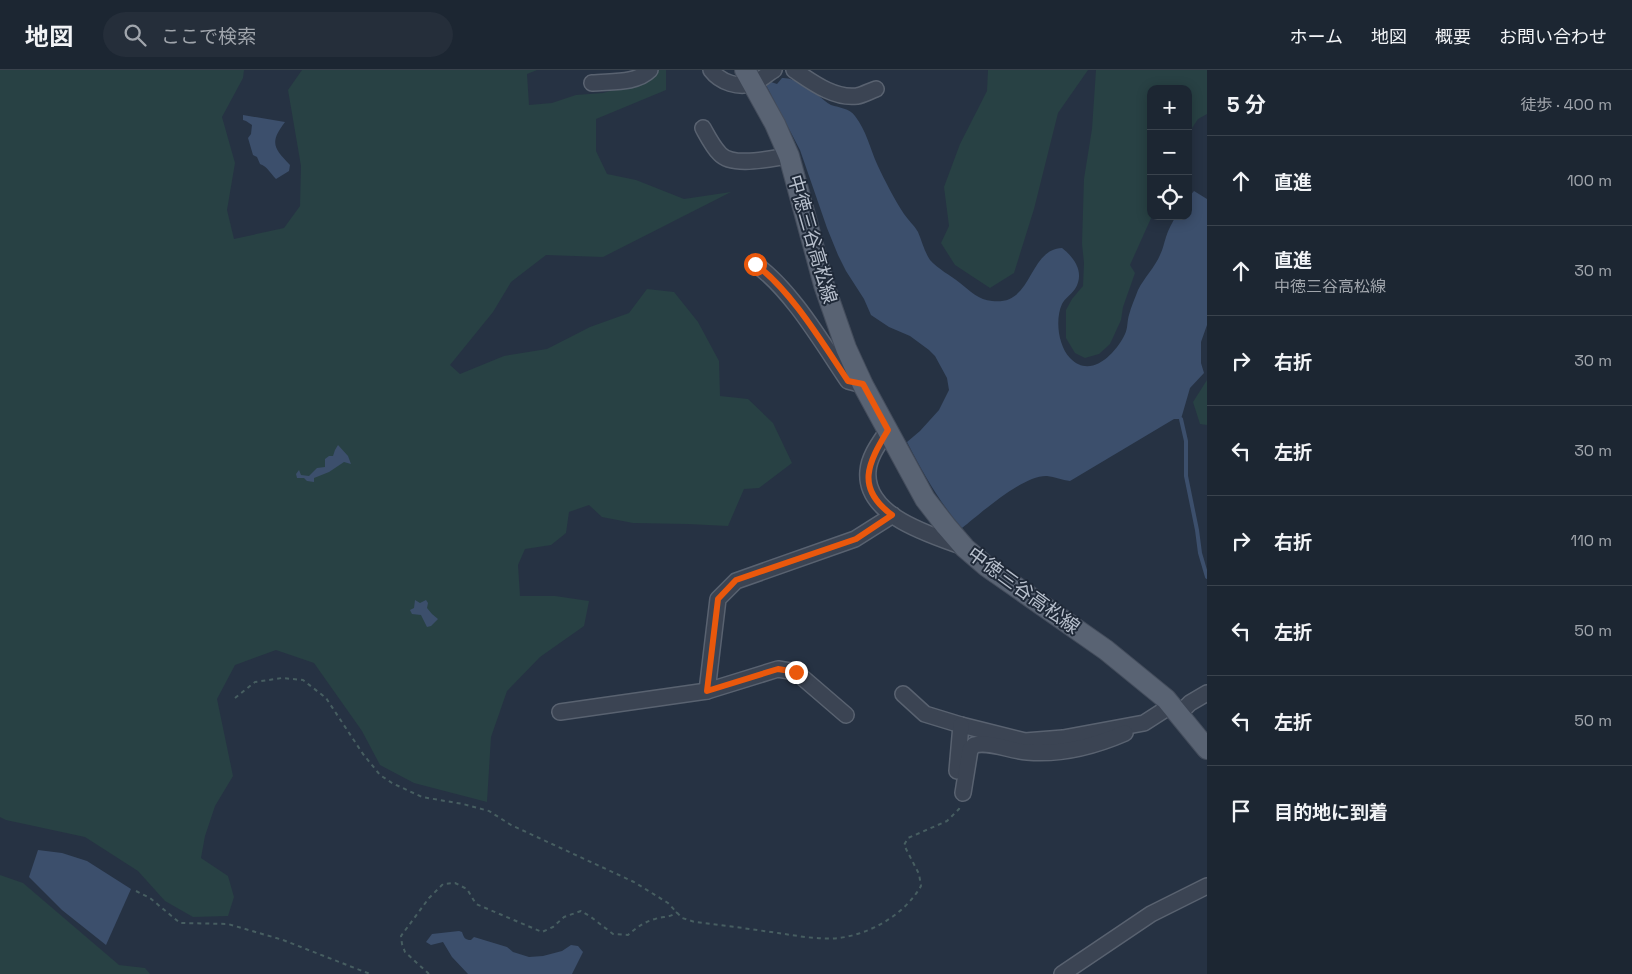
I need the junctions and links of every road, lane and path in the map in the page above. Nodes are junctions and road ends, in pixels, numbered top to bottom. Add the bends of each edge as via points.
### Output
1 (650, 70) edge
2 (710, 70) edge
3 (774, 70) edge
4 (794, 70) edge
5 (749, 77) edge
6 (592, 83) dead end
7 (876, 89) dead end
8 (703, 128) dead end
9 (789, 156) junction
10 (755, 264) dead end
11 (863, 384) junction
12 (888, 430) junction
13 (892, 515) junction
14 (965, 548) junction
15 (707, 691) junction
16 (1207, 693) edge
17 (902, 694) dead end
18 (235, 698) dead end
19 (1175, 710) junction
20 (560, 712) dead end
21 (846, 715) dead end
22 (1144, 723) junction
23 (961, 725) junction
24 (1207, 749) edge
25 (963, 793) junction
26 (1207, 886) edge
27 (136, 891) dead end
28 (678, 912) junction
29 (370, 974) edge
30 (429, 974) edge
31 (1062, 974) edge

1 - 6 street via 637,79
2 - 5 street via 716,77 742,85
3 - 5 street
4 - 7 street via 818,86 840,95 856,96
5 - 9 main road, 中徳三谷高松線
8 - 9 street via 721,156 733,161
9 - 11 main road, 中徳三谷高松線 via 824,285 846,348
10 - 11 street via 769,274 791,300 848,381
11 - 12 main road, 中徳三谷高松線
12 - 13 street via 868,471 870,488 880,506
12 - 14 main road, 中徳三谷高松線 via 925,499
13 - 14 street
13 - 15 street via 856,539 736,580 718,599
14 - 19 main road, 中徳三谷高松線 via 1106,650
15 - 20 street
15 - 21 street via 778,669 796,672
16 - 19 street
17 - 23 street via 925,714
18 - 28 path via 255,682 282,678 303,680 326,698 363,754 380,776 392,784 422,797 489,811 511,825 634,882
19 - 22 street
19 - 24 main road, 中徳三谷高松線
22 - 23 street via 1063,738 1025,741
22 - 25 street via 1123,734 1078,749 1027,752 987,744 974,745 970,750
23 - 25 street via 956,781
25 - 28 path via 959,809 947,821 908,838 904,845 921,886 914,899 890,919 866,931 839,938 804,936 694,922 682,918
26 - 31 street via 1151,914
27 - 29 path via 150,898 180,923 228,924 284,940
28 - 30 path via 640,925 628,935 613,934 581,912 564,916 542,932 476,904 467,889 455,882 443,884 401,936 405,952

